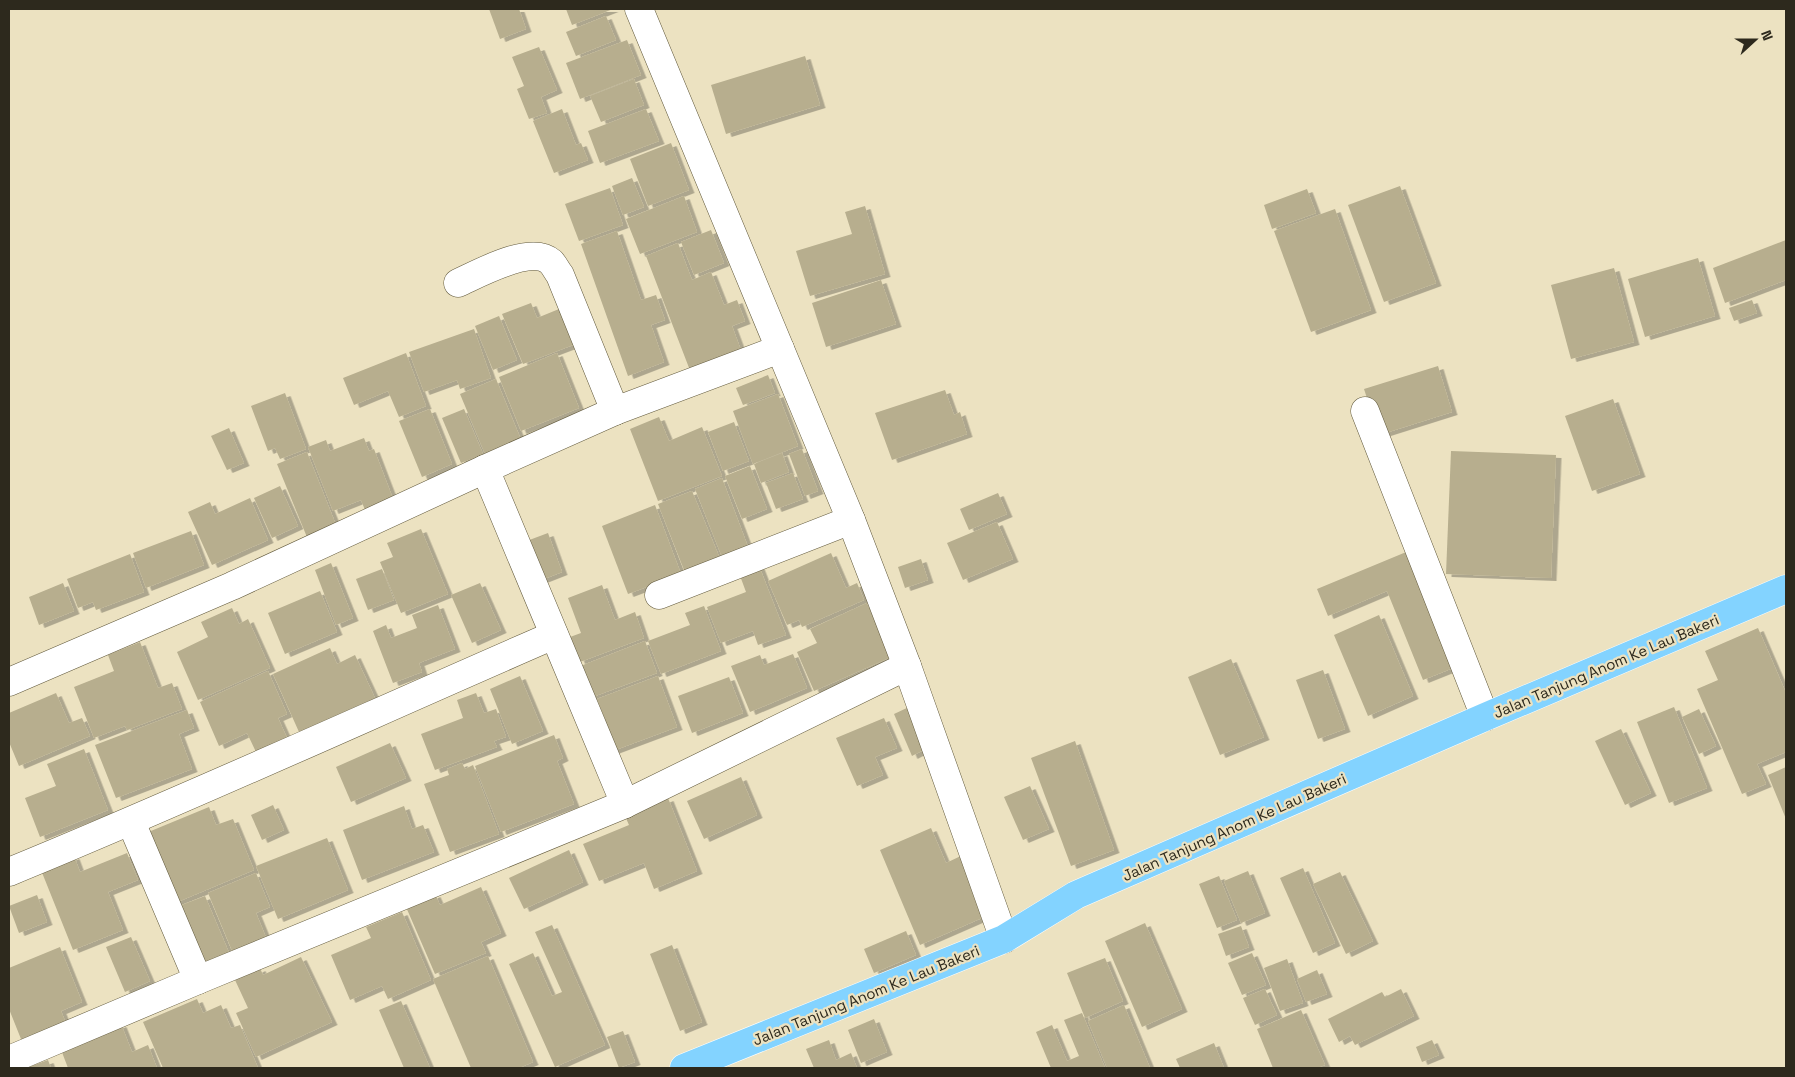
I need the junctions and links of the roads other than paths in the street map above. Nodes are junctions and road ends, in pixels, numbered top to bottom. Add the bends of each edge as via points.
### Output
1 (639, 9) edge
2 (458, 283) dead end
3 (780, 349) junction
4 (615, 411) junction
5 (1365, 411) dead end
6 (485, 469) junction
7 (851, 520) junction
8 (1786, 589) edge
9 (659, 595) dead end
10 (554, 635) junction
11 (907, 666) junction
12 (9, 682) edge
13 (1485, 717) junction
14 (625, 804) junction
15 (131, 822) junction
16 (9, 872) edge
17 (1004, 939) junction
18 (198, 980) junction
19 (9, 1060) edge
20 (696, 1066) edge

1 - 3 street
2 - 4 street via 517,258 536,256 550,261 560,275
3 - 4 street
3 - 7 street
4 - 6 street
5 - 13 street
6 - 10 street
6 - 12 street via 232,586
7 - 9 street
7 - 11 street
8 - 13 main road, Jalan Tanjung Anom Ke Lau Bakeri
10 - 14 street
10 - 15 street
11 - 14 street
11 - 17 street
13 - 17 main road, Jalan Tanjung Anom Ke Lau Bakeri via 1076,896
14 - 18 street
15 - 16 street
15 - 18 street
17 - 20 main road, Jalan Tanjung Anom Ke Lau Bakeri
18 - 19 street

